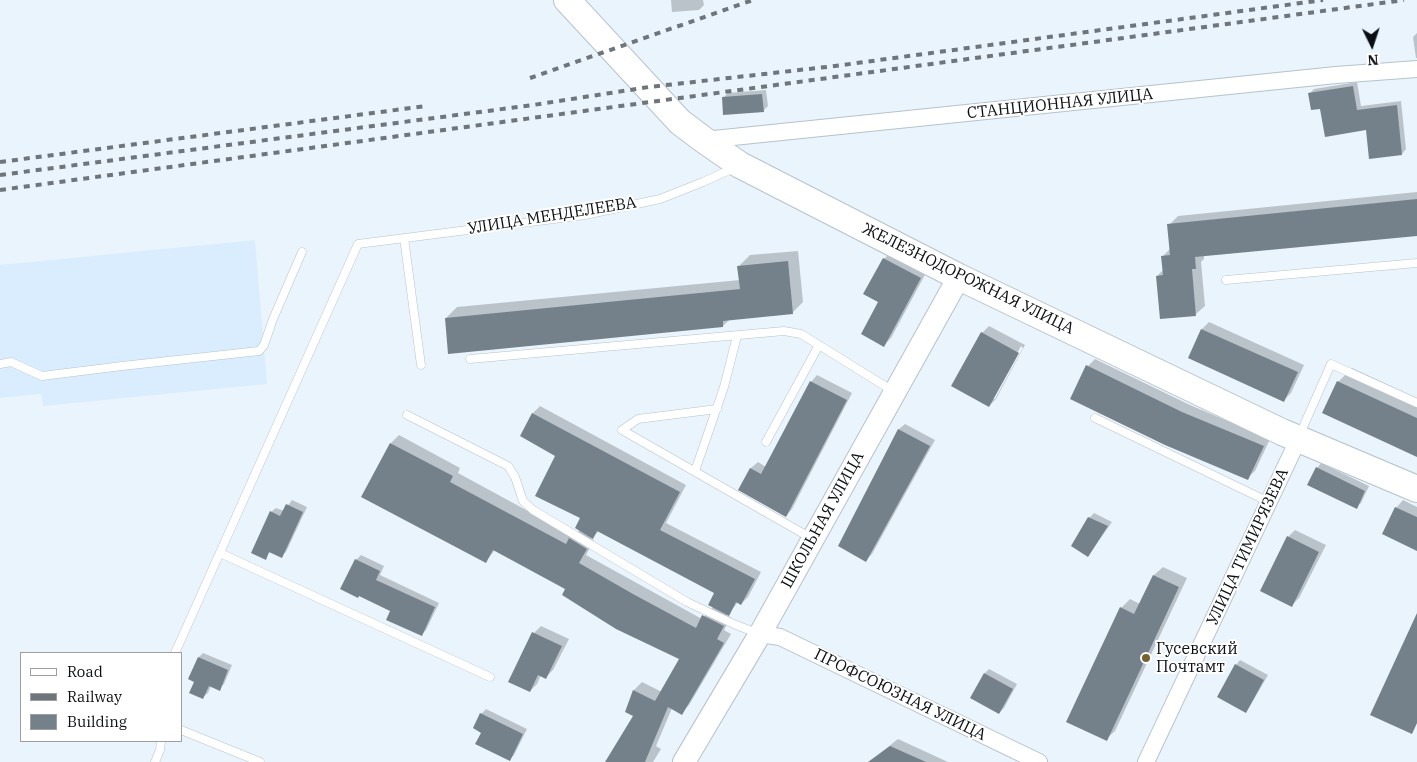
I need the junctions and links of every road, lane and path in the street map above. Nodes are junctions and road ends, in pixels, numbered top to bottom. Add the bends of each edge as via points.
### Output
1 (567, 0) edge
2 (1417, 69) edge
3 (704, 140) junction
4 (740, 165) junction
5 (404, 238) junction
6 (302, 252) dead end
7 (1417, 263) edge
8 (959, 277) junction
9 (1226, 280) dead end
10 (737, 336) junction
11 (819, 345) junction
12 (470, 359) dead end
13 (0, 364) edge
14 (421, 365) dead end
15 (895, 392) junction
16 (1417, 403) edge
17 (717, 409) junction
18 (407, 415) dead end
19 (1095, 418) dead end
20 (1298, 440) junction
21 (766, 442) dead end
22 (695, 471) junction
23 (1417, 489) edge
24 (1269, 502) junction
25 (813, 539) junction
26 (220, 553) junction
27 (760, 634) junction
28 (174, 652) edge
29 (490, 677) dead end
30 (182, 730) edge
31 (161, 742) edge
32 (155, 762) edge
33 (260, 762) edge
34 (684, 762) edge
35 (1039, 762) edge
36 (1146, 762) edge

1 - 3 main road, ЖЕЛЕЗНОДОРОЖНАЯ УЛИЦА via 680,122
2 - 3 street, СТАНЦИОННАЯ УЛИЦА
3 - 4 main road, ЖЕЛЕЗНОДОРОЖНАЯ УЛИЦА
4 - 5 lane, УЛИЦА МЕНДЕЛЕЕВА via 660,199 585,214
4 - 8 main road, ЖЕЛЕЗНОДОРОЖНАЯ УЛИЦА
5 - 14 lane
5 - 26 lane, УЛИЦА МЕНДЕЛЕЕВА via 358,244
6 - 13 lane via 264,346 259,351 42,376 12,362
7 - 9 lane
8 - 15 main road, ШКОЛЬНАЯ УЛИЦА
8 - 20 main road, ЖЕЛЕЗНОДОРОЖНАЯ УЛИЦА
10 - 11 lane via 784,331 801,334
10 - 12 lane
10 - 17 lane
11 - 15 lane
11 - 21 lane
15 - 25 main road, ШКОЛЬНАЯ УЛИЦА
16 - 20 lane via 1331,364
17 - 22 lane
17 - 22 lane via 638,419 622,430
18 - 27 lane via 508,466 523,501 533,510 687,602
19 - 24 lane
20 - 23 main road, ЖЕЛЕЗНОДОРОЖНАЯ УЛИЦА
20 - 24 street, УЛИЦА ТИМИРЯЗЕВА
22 - 25 lane
24 - 36 street, УЛИЦА ТИМИРЯЗЕВА
25 - 27 main road, ШКОЛЬНАЯ УЛИЦА
26 - 28 lane
26 - 29 lane
27 - 34 main road, ШКОЛЬНАЯ УЛИЦА
27 - 35 street, ПРОФСОЮЗНАЯ УЛИЦА via 780,637
30 - 33 lane
31 - 32 lane

